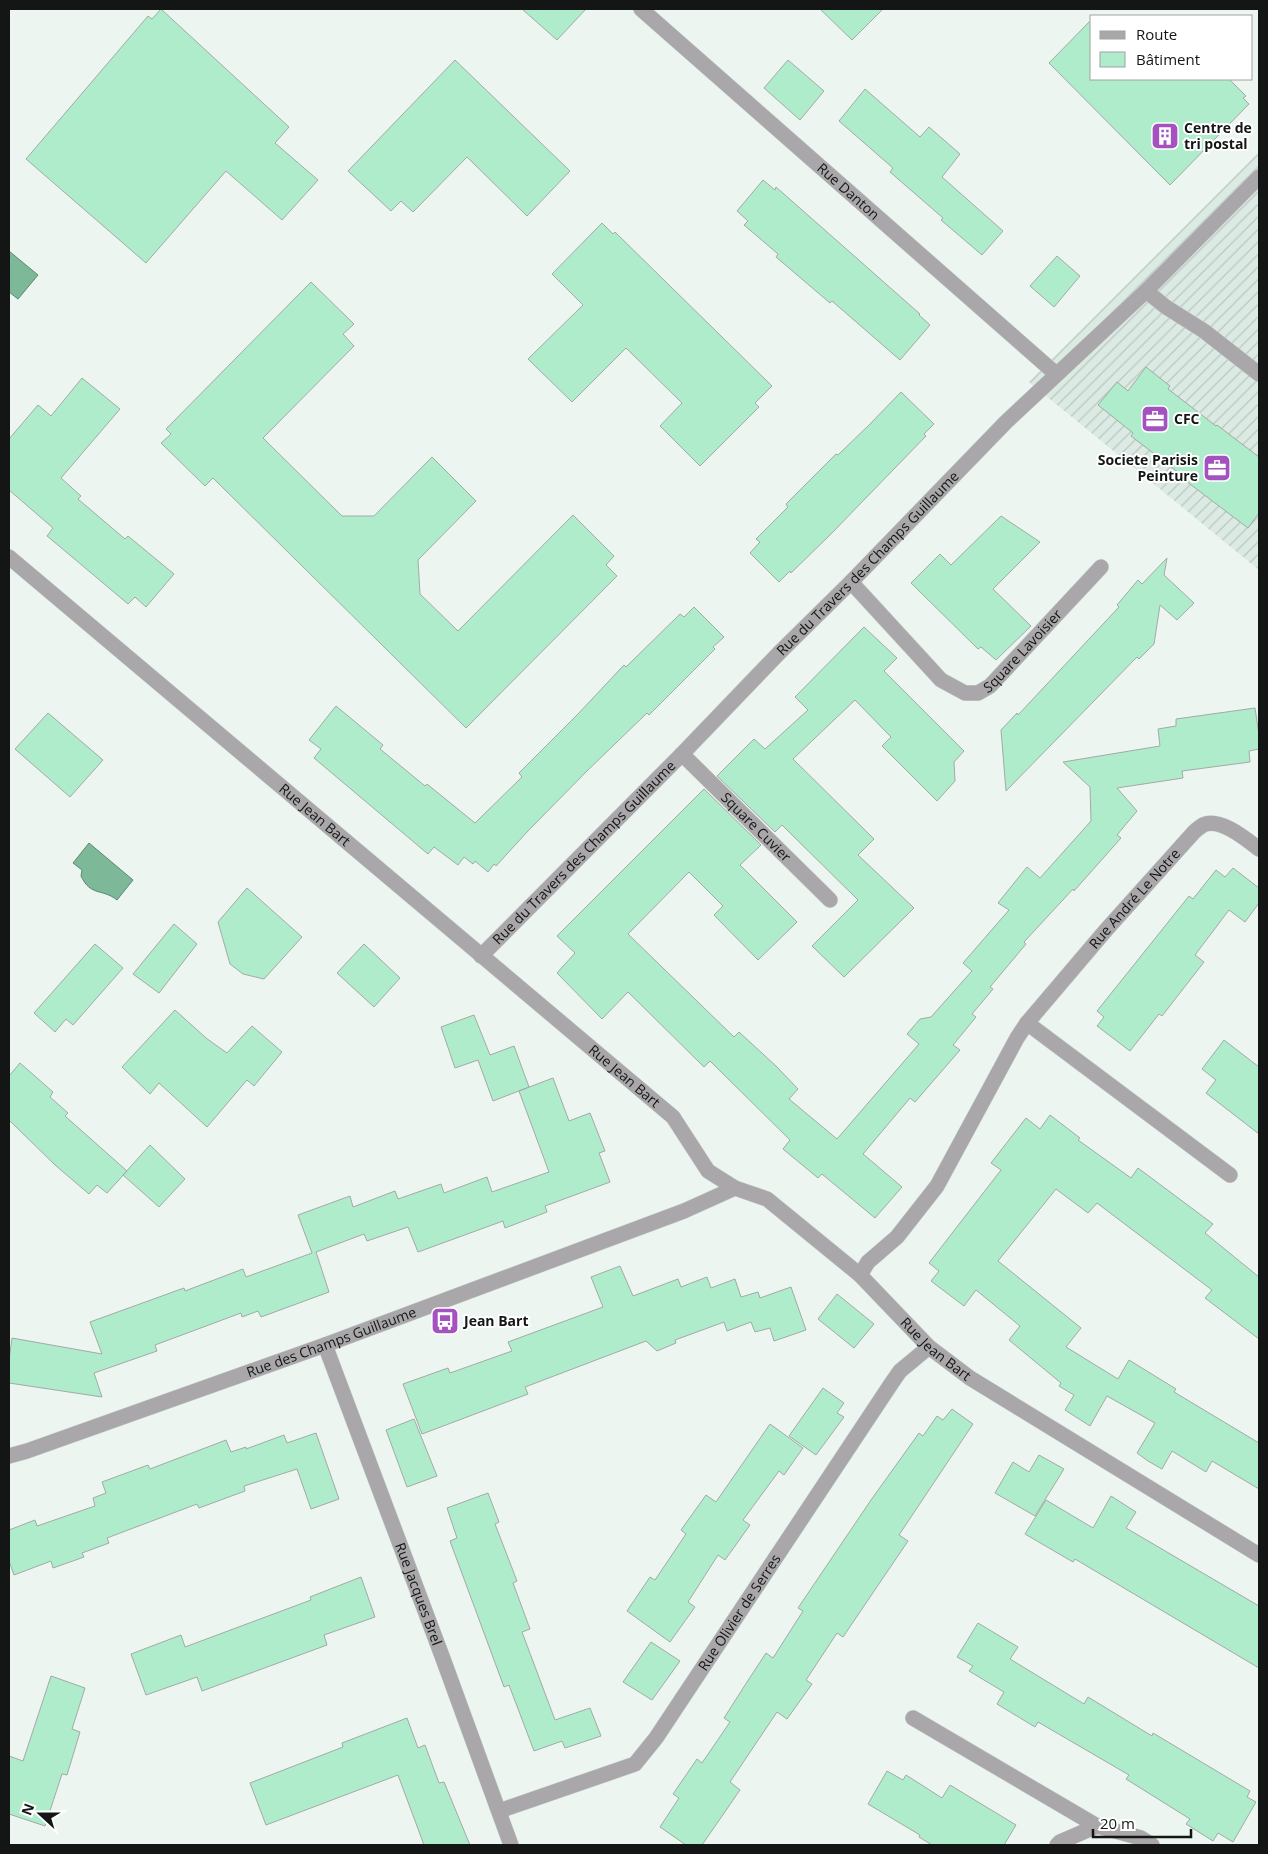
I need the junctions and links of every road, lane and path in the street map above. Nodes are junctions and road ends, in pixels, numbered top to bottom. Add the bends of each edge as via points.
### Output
1 (641, 9) edge
2 (1259, 177) edge
3 (1146, 291) junction
4 (1056, 374) junction
5 (1259, 374) edge
6 (9, 557) edge
7 (1101, 567) dead end
8 (851, 582) junction
9 (682, 754) junction
10 (1259, 849) edge
11 (830, 900) dead end
12 (481, 956) junction
13 (1027, 1023) junction
14 (1230, 1175) dead end
15 (735, 1188) junction
16 (860, 1275) junction
17 (325, 1345) junction
18 (928, 1347) junction
19 (9, 1456) edge
20 (1259, 1555) edge
21 (913, 1718) dead end
22 (499, 1811) junction
23 (1097, 1826) junction
24 (511, 1845) edge
25 (1057, 1845) edge
26 (1152, 1845) edge

1 - 4 street, Rue Danton
2 - 3 street, Rue du Travers des Champs Guillaume
3 - 4 street, Rue du Travers des Champs Guillaume
3 - 5 street
4 - 8 street, Rue du Travers des Champs Guillaume
6 - 12 street, Rue Jean Bart
7 - 8 street, Square Lavoisier via 990,686 978,692 965,693 941,680
8 - 9 street, Rue du Travers des Champs Guillaume
9 - 11 street, Square Cuvier
9 - 12 street, Rue du Travers des Champs Guillaume
10 - 13 street, Rue André Le Notre via 1218,823 1204,825 1194,832
12 - 15 street, Rue Jean Bart via 673,1117 708,1171
13 - 14 street
13 - 16 street, Rue André Le Notre via 937,1186 897,1237 868,1262
15 - 16 street, Rue Jean Bart via 767,1199
15 - 17 street, Rue des Champs Guillaume via 684,1211
16 - 18 street, Rue Jean Bart
17 - 19 street, Rue des Champs Guillaume
17 - 22 street, Rue Jacques Brel
18 - 20 street, Rue Jean Bart via 970,1378
18 - 22 street, Rue Olivier de Serres via 900,1371 656,1738 635,1764
21 - 23 street
22 - 24 street, Rue Jacques Brel
23 - 25 street
23 - 26 street via 1141,1838

